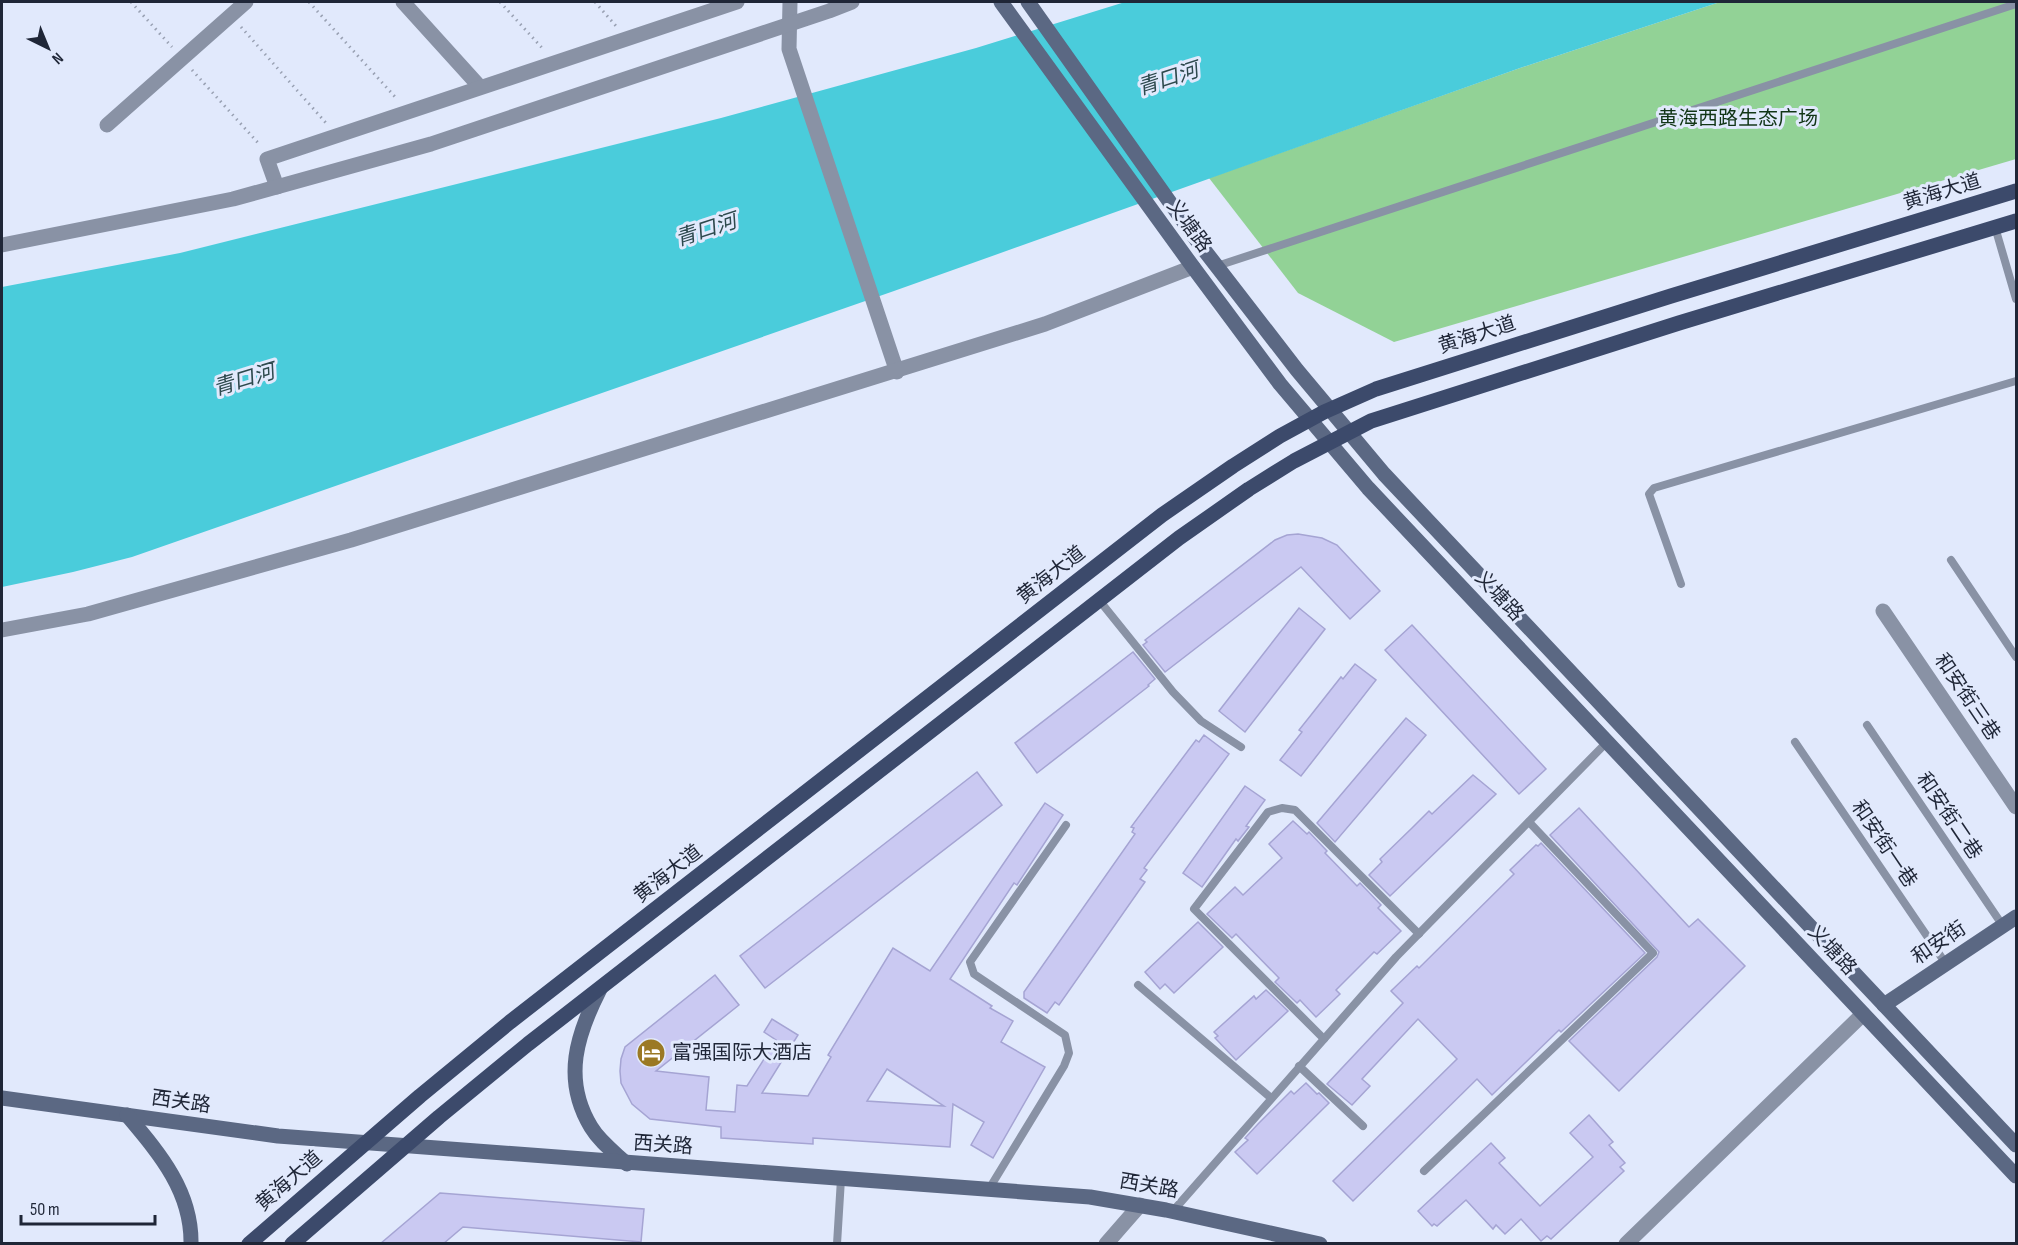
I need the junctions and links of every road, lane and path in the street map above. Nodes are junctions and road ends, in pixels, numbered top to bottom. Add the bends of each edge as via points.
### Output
1 (131, 2) edge
2 (246, 2) edge
3 (309, 2) edge
4 (403, 2) edge
5 (500, 2) edge
6 (595, 2) edge
7 (737, 2) edge
8 (790, 2) edge
9 (852, 2) edge
10 (1001, 2) edge
11 (1028, 2) edge
12 (2016, 4) edge
13 (230, 16) junction
14 (789, 24) junction
15 (628, 38) junction
16 (182, 58) junction
17 (555, 62) junction
18 (480, 87) junction
19 (408, 112) junction
20 (107, 125) dead end
21 (338, 135) junction
22 (267, 159) junction
23 (277, 187) junction
24 (2016, 191) edge
25 (2016, 221) edge
26 (1995, 227) junction
27 (2, 245) edge
28 (1216, 266) junction
29 (1192, 267) junction
30 (2016, 299) edge
31 (897, 372) junction
32 (2016, 381) edge
33 (1330, 409) junction
34 (1311, 420) junction
35 (1349, 432) junction
36 (1329, 442) junction
37 (1952, 560) dead end
38 (1681, 584) dead end
39 (1099, 600) junction
40 (1883, 611) dead end
41 (2, 630) edge
42 (2016, 657) edge
43 (1867, 725) dead end
44 (1607, 742) junction
45 (1795, 742) dead end
46 (1241, 747) dead end
47 (2016, 807) edge
48 (1528, 822) junction
49 (1066, 825) dead end
50 (2010, 921) edge
51 (1419, 934) junction
52 (1946, 964) junction
53 (1138, 985) dead end
54 (600, 989) junction
55 (1884, 1005) junction
56 (1863, 1014) junction
57 (1324, 1039) junction
58 (1299, 1066) junction
59 (2, 1098) edge
60 (1271, 1098) junction
61 (127, 1115) junction
62 (1363, 1126) dead end
63 (364, 1143) junction
64 (2016, 1145) edge
65 (404, 1147) junction
66 (627, 1164) junction
67 (1424, 1171) dead end
68 (2016, 1176) edge
69 (841, 1179) junction
70 (989, 1190) junction
71 (1140, 1205) junction
72 (1173, 1211) junction
73 (294, 1243) edge
74 (191, 1244) edge
75 (249, 1244) edge
76 (837, 1244) edge
77 (1106, 1244) edge
78 (1320, 1244) edge
79 (1626, 1244) edge

1 - 16 path
2 - 13 street
3 - 19 path
4 - 18 street
5 - 17 path
6 - 15 path
7 - 15 street
8 - 14 street
9 - 14 street
10 - 29 main road, 义塘路
11 - 28 main road, 义塘路
12 - 28 lane
13 - 16 street
13 - 21 path
14 - 23 street via 431,144
14 - 31 street via 789,49
15 - 17 street
16 - 20 street
16 - 22 path via 262,148
17 - 18 street
18 - 19 street
19 - 21 street
21 - 22 street
22 - 23 street
23 - 27 street
24 - 33 main road, 黄海大道 via 1525,341 1376,389
25 - 26 main road
26 - 30 lane
26 - 35 main road via 1545,364 1385,416
28 - 33 main road, 义塘路
29 - 31 street via 1045,324
29 - 34 main road, 义塘路
31 - 41 street via 340,543 88,614
32 - 38 lane via 1654,488 1649,495
33 - 34 main road, 黄海大道
33 - 35 main road, 义塘路
34 - 36 main road, 义塘路
34 - 63 main road, 黄海大道 via 1233,466 1162,515 510,1022
35 - 36 main road
35 - 55 main road, 义塘路
36 - 39 main road via 1249,489
36 - 44 main road, 义塘路
37 - 42 lane
39 - 46 lane via 1180,699 1202,721
39 - 54 main road
40 - 47 street, 和安街三巷
43 - 50 lane, 和安街二巷
44 - 48 lane
44 - 56 main road, 义塘路
45 - 52 lane, 和安街一巷
48 - 51 lane
48 - 67 lane via 1653,953
49 - 70 lane via 970,962 974,974 1065,1035 1069,1053
50 - 52 main road, 和安街
51 - 57 lane
51 - 57 lane via 1294,810 1268,812 1194,909
52 - 55 main road, 和安街
53 - 60 lane
54 - 65 main road
54 - 66 main road via 584,1021 574,1080 580,1106 591,1128
55 - 64 main road, 义塘路
56 - 68 main road, 义塘路
56 - 79 street
57 - 58 lane
58 - 60 lane
58 - 62 lane
59 - 61 main road, 西关路
60 - 72 lane
61 - 63 main road, 西关路 via 278,1136
61 - 74 main road via 174,1177 186,1205
63 - 65 main road, 西关路
63 - 75 main road, 黄海大道
65 - 66 main road, 西关路
65 - 73 main road
66 - 69 main road, 西关路
69 - 70 main road, 西关路
69 - 76 lane
70 - 71 main road, 西关路 via 1090,1197
71 - 72 main road, 西关路
71 - 77 street
72 - 78 main road, 西关路

